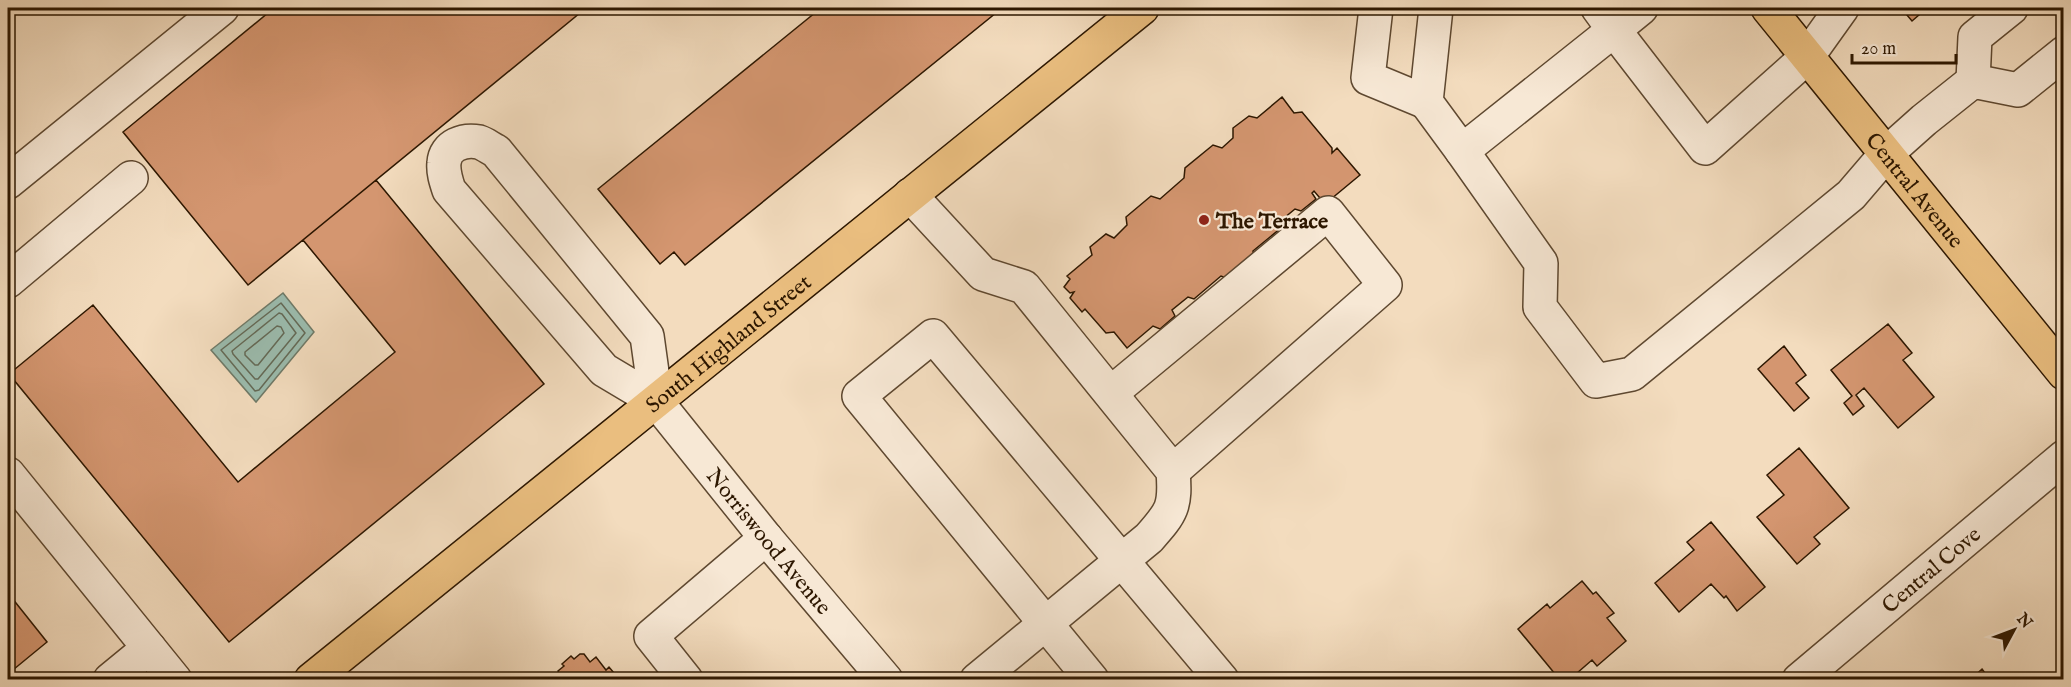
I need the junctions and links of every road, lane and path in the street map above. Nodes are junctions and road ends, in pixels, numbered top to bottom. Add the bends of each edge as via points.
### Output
1 (222, 8) edge
2 (1142, 8) edge
3 (1376, 8) edge
4 (1437, 8) edge
5 (1641, 8) edge
6 (1768, 8) edge
7 (1842, 8) edge
8 (2011, 8) edge
9 (1606, 19) edge
10 (2064, 53) edge
11 (1807, 57) junction
12 (1973, 81) junction
13 (1426, 102) junction
14 (1462, 152) junction
15 (1887, 153) junction
16 (131, 178) dead end
17 (8, 182) edge
18 (910, 195) junction
19 (8, 281) edge
20 (2064, 373) edge
21 (1111, 393) junction
22 (656, 401) junction
23 (2064, 457) edge
24 (1173, 471) junction
25 (8, 474) edge
26 (766, 538) junction
27 (1122, 561) junction
28 (1046, 623) junction
29 (149, 648) junction
30 (110, 680) edge
31 (175, 680) edge
32 (311, 680) edge
33 (686, 680) edge
34 (886, 680) edge
35 (977, 680) edge
36 (1092, 680) edge
37 (1222, 680) edge
38 (1799, 680) edge

1 - 17 street
2 - 18 main road, South Highland Street
3 - 13 street via 1368,78
4 - 13 street
5 - 9 street
6 - 11 main road, Central Avenue
7 - 11 street
8 - 12 street via 1975,37
9 - 11 street via 1705,148
9 - 14 street
10 - 12 street via 2018,90
11 - 15 main road, Central Avenue
12 - 15 street
13 - 14 street
14 - 15 street via 1541,263 1540,307 1596,381 1632,374 1851,195
15 - 20 main road, Central Avenue
16 - 19 street
18 - 21 street via 983,274 1024,287
18 - 22 main road, South Highland Street
21 - 24 street
21 - 24 street via 1328,213 1384,285
22 - 22 street via 647,336 496,152 482,143 468,141 452,146 444,159 449,190 604,370
22 - 26 street, Norriswood Avenue
22 - 32 main road, South Highland Street
23 - 38 street, Central Cove
24 - 27 street via 1175,496 1169,516
25 - 29 street
26 - 33 street via 651,636
26 - 34 street, Norriswood Avenue
27 - 28 street
27 - 28 street via 933,336 859,396
27 - 37 street
28 - 35 street
28 - 36 street
29 - 30 street
29 - 31 street

